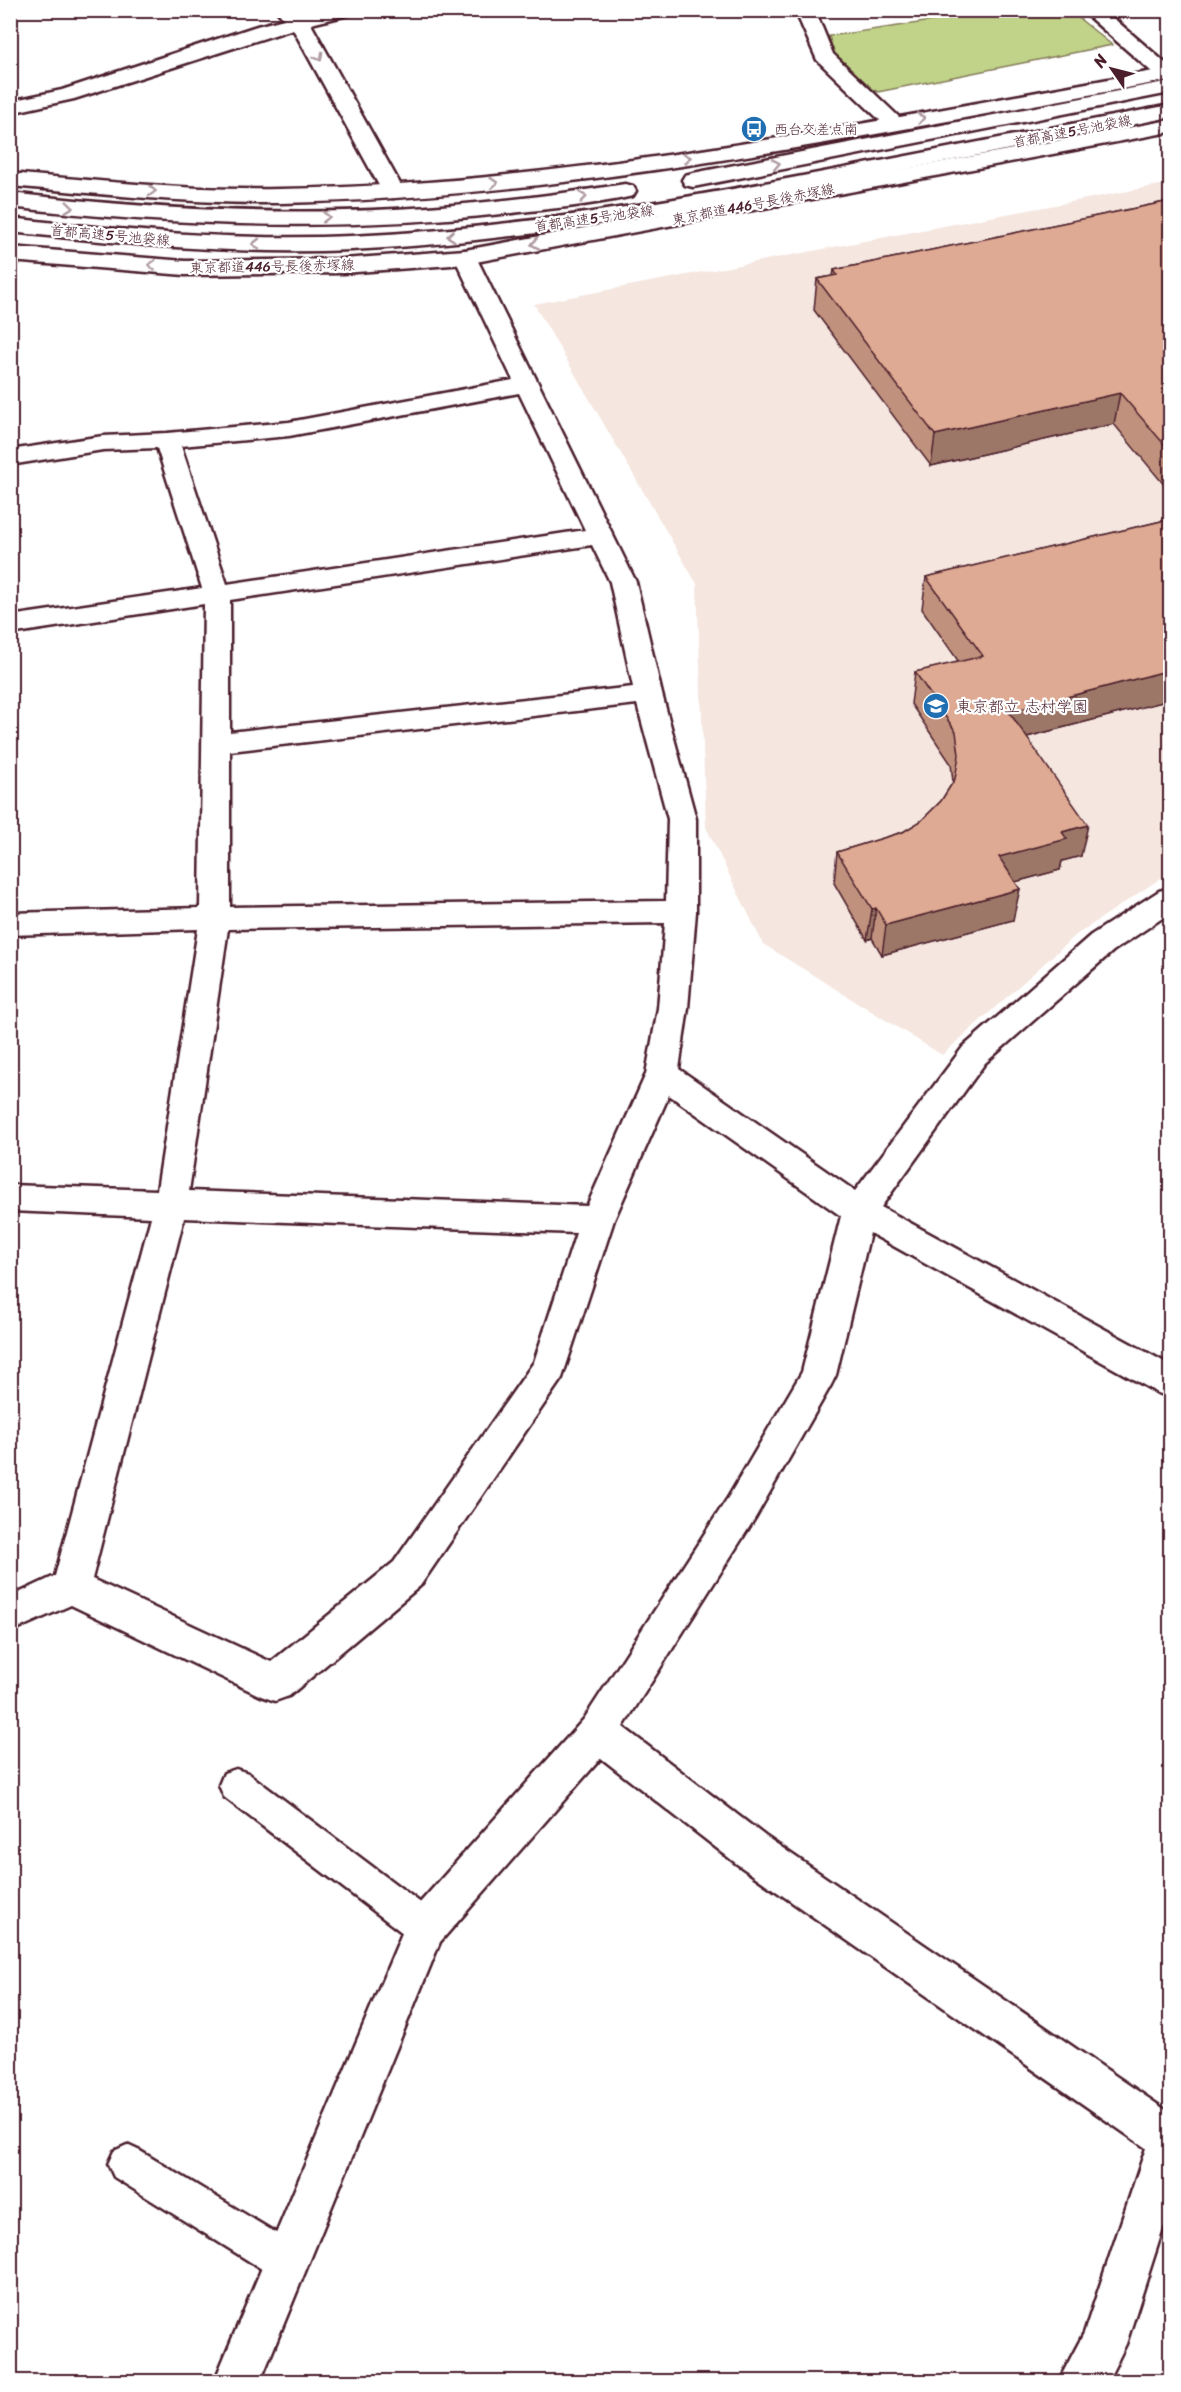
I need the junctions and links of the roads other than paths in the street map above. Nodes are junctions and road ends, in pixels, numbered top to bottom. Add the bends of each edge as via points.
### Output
1 (345, 10) edge
2 (805, 10) edge
3 (1091, 10) edge
4 (292, 16) edge
5 (1169, 79) edge
6 (10, 107) edge
7 (1170, 111) edge
8 (894, 123) junction
9 (1170, 126) edge
10 (10, 179) edge
11 (673, 183) dead end
12 (641, 188) dead end
13 (393, 191) junction
14 (10, 200) edge
15 (10, 225) edge
16 (10, 254) edge
17 (465, 257) junction
18 (527, 384) junction
19 (167, 440) junction
20 (10, 458) edge
21 (601, 536) junction
22 (217, 594) junction
23 (10, 625) edge
24 (648, 694) junction
25 (216, 743) junction
26 (1170, 899) edge
27 (681, 912) junction
28 (215, 918) junction
29 (10, 924) edge
30 (662, 1074) junction
31 (10, 1198) edge
32 (171, 1203) junction
33 (859, 1211) junction
34 (597, 1220) junction
35 (1170, 1382) edge
36 (71, 1587) junction
37 (10, 1616) edge
38 (598, 1732) junction
39 (236, 1785) dead end
40 (425, 1928) junction
41 (1170, 2140) edge
42 (127, 2164) dead end
43 (287, 2262) junction
44 (237, 2382) edge
45 (1081, 2382) edge

1 - 4 main road
2 - 8 main road via 824,56
3 - 5 main road
4 - 6 main road via 67,95
4 -> 13 main road
8 -> 5 main road
11 -> 5 main road, 首都高速5号池袋線
7 -> 15 main road, 首都高速5号池袋線 via 733,196 526,228 446,236 253,244 158,240
13 -> 8 main road via 565,177
9 -> 17 main road, 東京都道446号長後赤塚線
10 -> 13 main road via 123,190 254,195
14 -> 12 main road, 首都高速5号池袋線 via 171,215 346,217 523,205
17 -> 16 main road, 東京都道446号長後赤塚線 via 343,266 184,268
17 - 18 main road
18 - 19 main road via 289,429
18 - 21 main road
19 - 20 main road via 103,443
19 - 22 main road
21 - 22 main road
21 - 24 main road via 623,582
22 - 23 main road
22 - 25 main road
24 - 25 main road
24 - 27 main road via 682,819
25 - 28 main road
26 - 33 main road via 1102,943 974,1056
27 - 28 main road
27 - 30 main road via 674,1008
28 - 29 main road
28 - 32 main road
30 - 33 main road
30 - 34 main road
31 - 32 main road
32 - 34 main road
32 - 36 main road
33 - 35 main road
33 - 38 main road via 819,1376 742,1507
34 - 36 main road via 550,1368 407,1574 271,1692
36 - 37 main road
38 - 40 main road
38 - 41 main road via 751,1850
39 - 40 lane
40 - 43 main road
41 - 45 main road via 1103,2344
42 - 43 lane
43 - 44 main road

